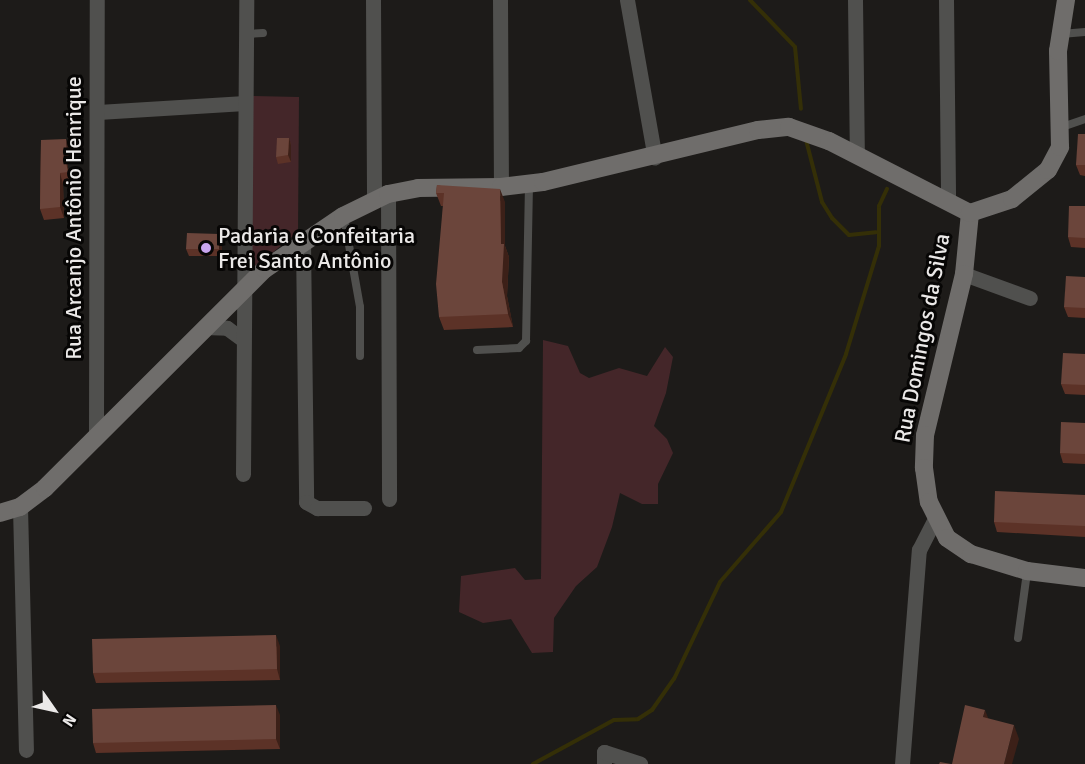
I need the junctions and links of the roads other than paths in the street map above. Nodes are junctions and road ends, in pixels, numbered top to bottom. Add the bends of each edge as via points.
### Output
1 (97, 0) edge
2 (246, 0) edge
3 (373, 0) edge
4 (500, 0) edge
5 (627, 0) edge
6 (855, 0) edge
7 (946, 0) edge
8 (1066, 0) edge
9 (1085, 32) edge
10 (263, 33) dead end
11 (246, 34) junction
12 (1059, 34) junction
13 (245, 103) junction
14 (98, 112) junction
15 (1085, 119) edge
16 (1062, 127) junction
17 (857, 155) junction
18 (655, 158) junction
19 (529, 185) junction
20 (501, 187) junction
21 (381, 196) junction
22 (948, 199) junction
23 (970, 213) junction
24 (343, 216) junction
25 (303, 242) junction
26 (964, 274) junction
27 (242, 290) junction
28 (1030, 298) dead end
29 (204, 327) junction
30 (242, 339) junction
31 (477, 350) dead end
32 (360, 357) dead end
33 (96, 435) junction
34 (243, 474) dead end
35 (389, 499) dead end
36 (20, 507) junction
37 (363, 508) dead end
38 (0, 513) edge
39 (935, 519) junction
40 (1027, 571) junction
41 (1085, 578) edge
42 (1018, 638) dead end
43 (26, 750) dead end
44 (604, 758) edge
45 (640, 764) edge
46 (902, 764) edge

1 - 14 street, Rua Arcanjo Antônio Henrique
2 - 11 street
3 - 21 street
4 - 20 street
5 - 18 street
6 - 17 street
7 - 22 street
8 - 12 street
9 - 12 lane
10 - 11 lane
11 - 13 street
12 - 16 street
13 - 14 street
13 - 27 street
14 - 33 street, Rua Arcanjo Antônio Henrique
15 - 16 lane
16 - 23 street via 1054,164 1036,182 1012,199
17 - 18 street via 817,135 789,127 758,130
17 - 22 street
18 - 19 street
19 - 20 street
19 - 31 lane via 526,341 519,348
20 - 21 street via 436,187
21 - 24 street
21 - 35 street
22 - 23 street
23 - 26 street, Rua Domingos da Silva
24 - 25 street
24 - 32 lane via 360,307
25 - 27 street
25 - 37 street via 306,502 317,508
26 - 28 street
26 - 39 street, Rua Domingos da Silva via 925,435 926,484
27 - 29 street
27 - 30 street
29 - 30 street via 227,328
29 - 33 street
30 - 34 street
33 - 36 street via 45,488
36 - 38 street
36 - 43 street
39 - 40 street, Rua Domingos da Silva via 957,547
39 - 46 street via 920,550
40 - 41 street, Rua Domingos da Silva
40 - 42 lane
44 - 45 street

